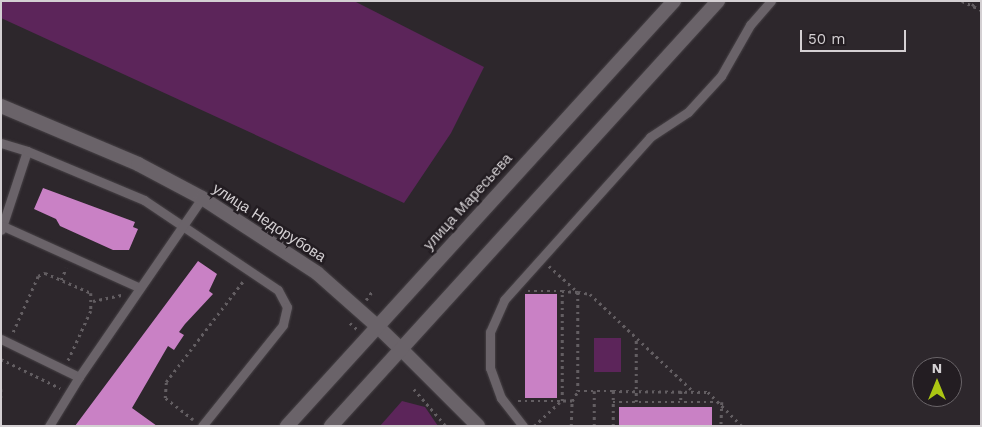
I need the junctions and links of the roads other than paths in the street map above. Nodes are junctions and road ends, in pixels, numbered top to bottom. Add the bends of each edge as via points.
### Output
1 (674, 1) edge
2 (718, 1) edge
3 (771, 1) edge
4 (1, 106) edge
5 (1, 143) edge
6 (27, 151) junction
7 (202, 198) junction
8 (184, 224) junction
9 (2, 228) edge
10 (139, 290) junction
11 (377, 326) junction
12 (5, 341) edge
13 (401, 349) junction
14 (79, 377) junction
15 (49, 426) edge
16 (202, 426) edge
17 (287, 426) edge
18 (331, 426) edge
19 (478, 426) edge
20 (522, 426) edge

1 - 11 street, улица Маресьева
2 - 13 street
3 - 20 lane via 746,30 721,76 688,112 650,138 511,290 493,322 490,368 503,401
4 - 7 street, улица Недорубова via 138,164
5 - 6 lane
6 - 8 lane via 96,177
6 - 9 lane
7 - 8 lane
7 - 11 street, улица Недорубова via 316,273
8 - 10 lane
8 - 16 lane via 278,290 287,307 283,325
9 - 10 lane
10 - 14 lane
11 - 13 street, улица Недорубова
11 - 17 street, улица Маресьева
12 - 14 lane
13 - 18 street
13 - 19 street, улица Недорубова
14 - 15 lane

